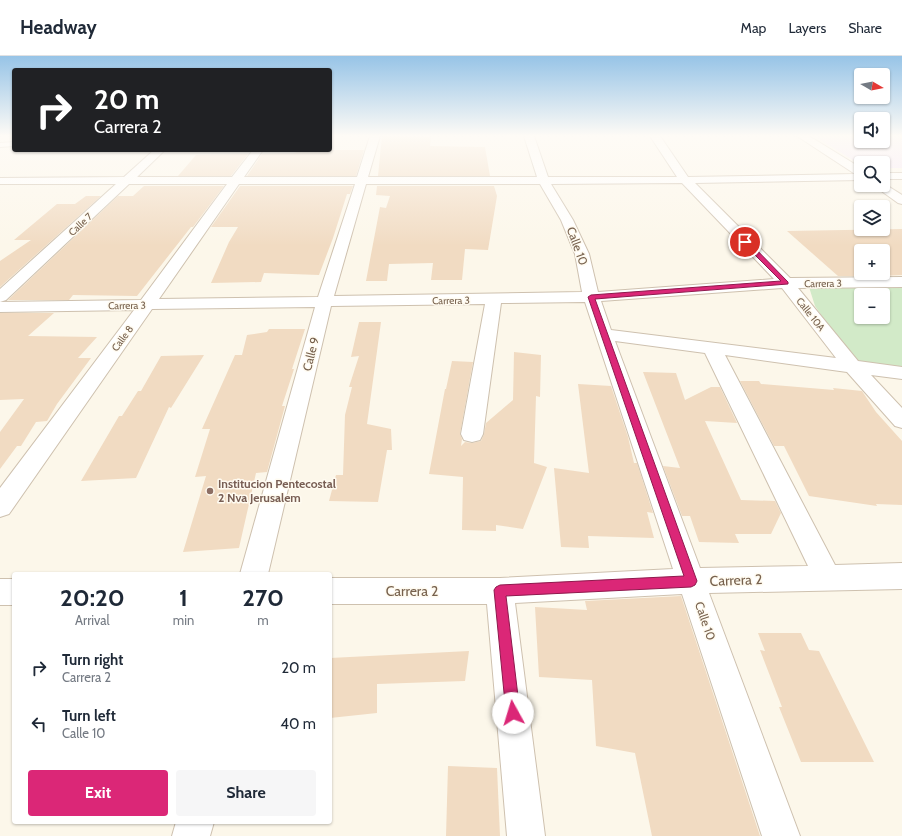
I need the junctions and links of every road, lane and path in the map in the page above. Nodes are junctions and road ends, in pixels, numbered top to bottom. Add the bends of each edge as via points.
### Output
1 (136, 172) edge
2 (242, 172) edge
3 (363, 172) edge
4 (542, 172) edge
5 (680, 172) edge
6 (890, 176) edge
7 (902, 176) edge
8 (854, 177) edge
9 (361, 179) junction
10 (544, 179) junction
11 (237, 180) junction
12 (685, 180) junction
13 (0, 181) edge
14 (126, 182) junction
15 (890, 192) edge
16 (902, 200) edge
17 (902, 282) edge
18 (786, 283) junction
19 (0, 297) edge
20 (591, 297) junction
21 (494, 299) junction
22 (324, 302) junction
23 (147, 304) junction
24 (0, 307) edge
25 (604, 334) junction
26 (712, 348) junction
27 (853, 367) junction
28 (902, 373) edge
29 (902, 421) edge
30 (472, 434) dead end
31 (0, 507) edge
32 (255, 572) edge
33 (902, 576) edge
34 (828, 578) junction
35 (691, 581) junction
36 (500, 590) junction
37 (332, 591) edge
38 (0, 592) edge
39 (12, 592) edge
40 (194, 824) edge
41 (191, 836) edge
42 (526, 836) edge
43 (781, 836) edge

1 - 14 street, Calle 7
2 - 11 street, Calle 8
3 - 9 street, Calle 9
4 - 10 street, Calle 10
5 - 12 street, Calle 10A
6 - 7 street
8 - 12 street
9 - 10 street
9 - 11 street
9 - 22 street, Calle 9
10 - 12 street
10 - 20 street, Calle 10 via 582,254
11 - 14 street
11 - 23 street, Calle 8
12 - 18 street, Calle 10A
13 - 14 street
14 - 19 street, Calle 7
15 - 16 street
17 - 18 street, Carrera 3
18 - 20 street, Carrera 3
18 - 27 street, Calle 10A
20 - 21 street, Carrera 3
20 - 25 street, Calle 10
21 - 22 street, Carrera 3
21 - 30 street
22 - 23 street, Carrera 3
22 - 32 street, Calle 9
23 - 24 street, Carrera 3
23 - 31 street, Calle 8
25 - 26 street
25 - 35 street, Calle 10
26 - 27 street
26 - 34 street
27 - 28 street
27 - 29 street, Calle 10A
33 - 34 street, Carrera 2
34 - 35 street, Carrera 2
35 - 36 street, Carrera 2
35 - 43 street, Calle 10
36 - 37 street, Carrera 2
36 - 42 street
38 - 39 street
40 - 41 street

